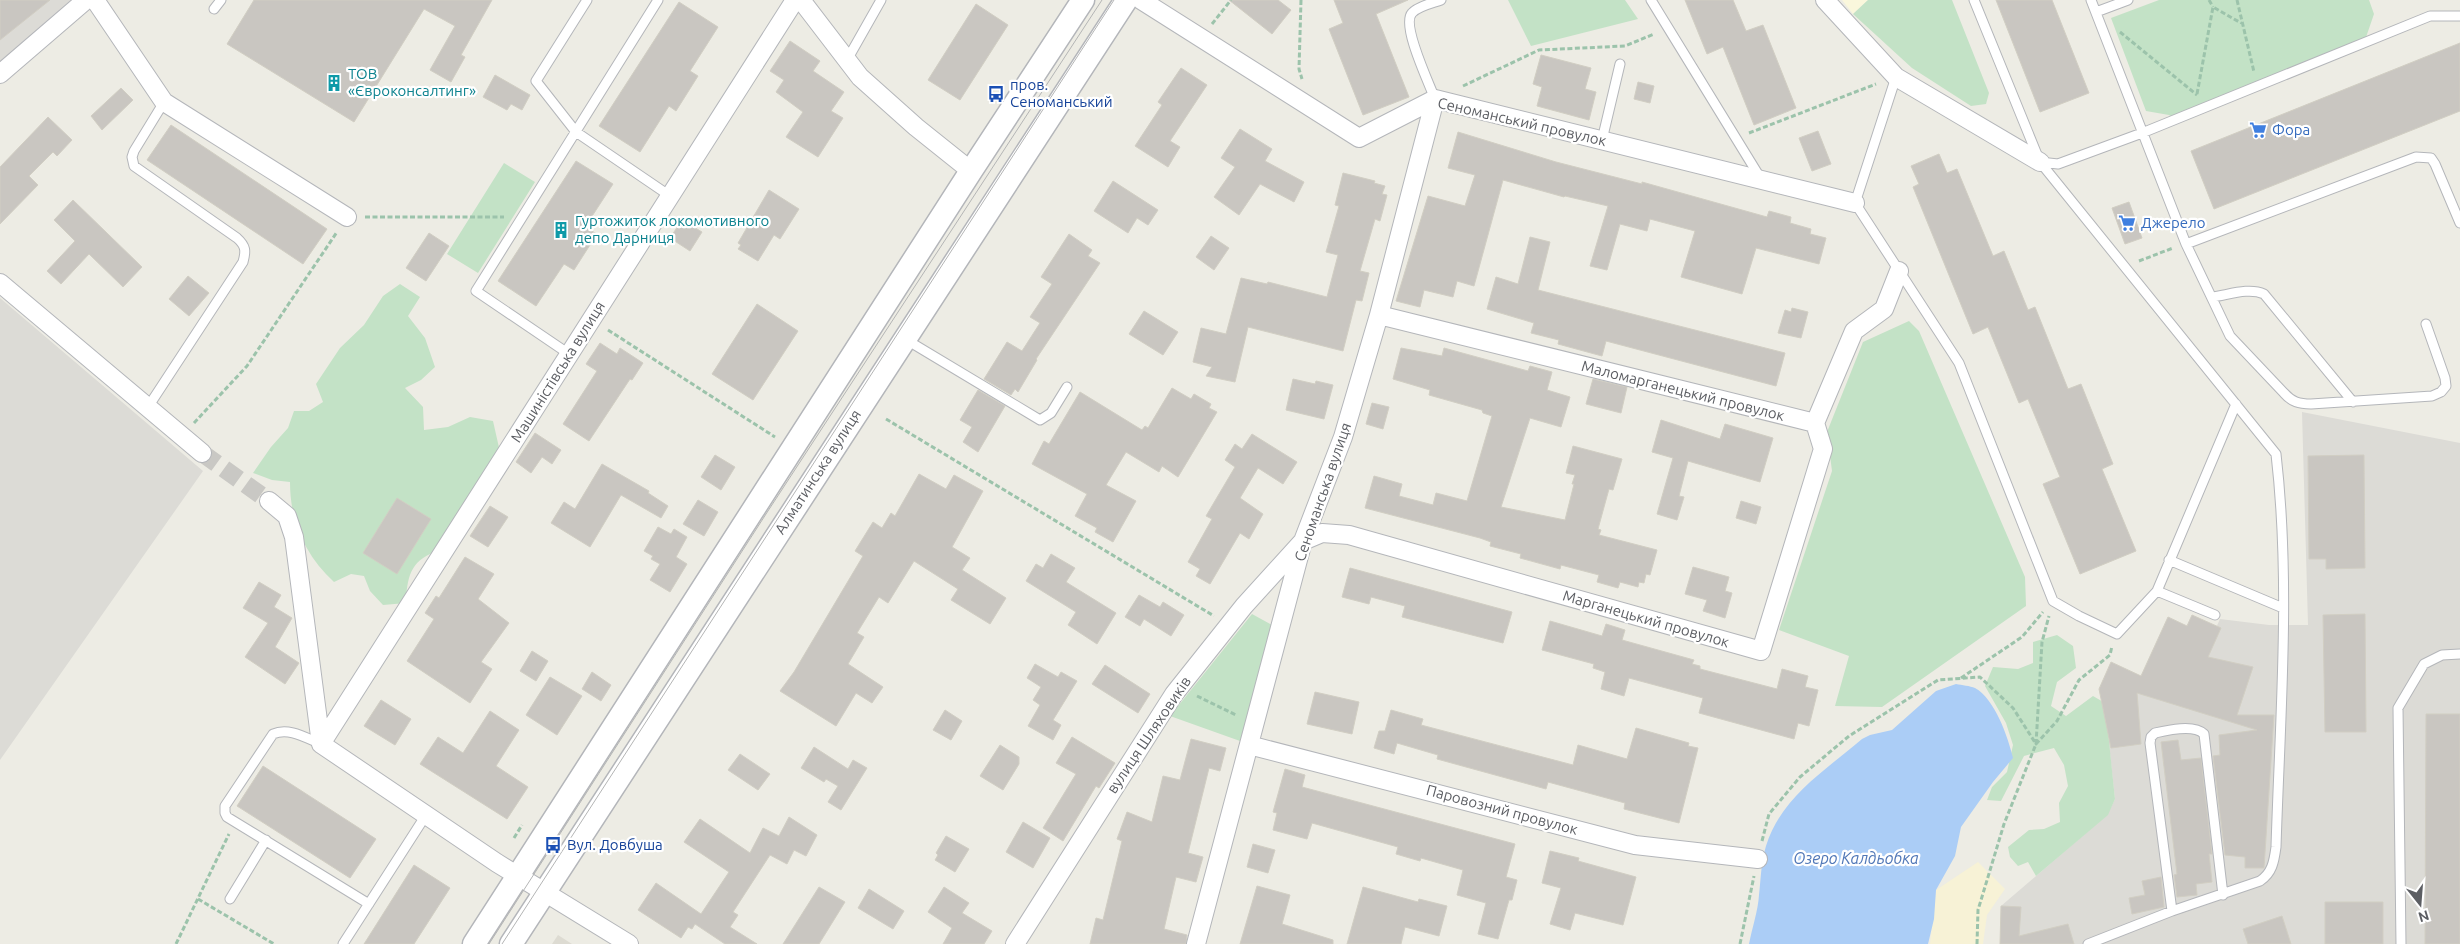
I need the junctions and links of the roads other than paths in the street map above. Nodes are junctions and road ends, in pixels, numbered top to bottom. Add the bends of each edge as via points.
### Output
1 (86, 0) edge
2 (95, 0) edge
3 (221, 0) edge
4 (587, 0) edge
5 (658, 0) edge
6 (881, 0) edge
7 (1083, 0) edge
8 (1126, 0) edge
9 (1141, 0) edge
10 (1441, 0) edge
11 (1651, 0) edge
12 (1825, 0) edge
13 (1974, 0) edge
14 (2091, 0) edge
15 (2128, 0) edge
16 (804, 2) edge
17 (214, 9) dead end
18 (2096, 12) junction
19 (2460, 16) edge
20 (847, 60) junction
21 (1620, 64) dead end
22 (0, 74) edge
23 (1896, 77) junction
24 (1435, 99) junction
25 (164, 102) junction
26 (576, 132) junction
27 (2142, 133) junction
28 (1602, 140) junction
29 (2040, 162) junction
30 (971, 171) junction
31 (1761, 180) junction
32 (670, 196) junction
33 (1855, 203) junction
34 (346, 217) road end
35 (2460, 223) edge
36 (2186, 244) junction
37 (1899, 271) junction
38 (0, 283) edge
39 (2212, 297) junction
40 (1379, 314) junction
41 (2426, 324) dead end
42 (904, 339) junction
43 (569, 354) junction
44 (1067, 387) dead end
45 (2353, 402) junction
46 (2236, 404) junction
47 (148, 407) junction
48 (1815, 423) junction
49 (202, 453) tunnel mouth
50 (269, 501) tunnel mouth
51 (1303, 541) junction
52 (2169, 560) junction
53 (2157, 591) junction
54 (2283, 608) junction
55 (2215, 615) dead end
56 (2460, 654) edge
57 (1251, 738) junction
58 (321, 744) junction
59 (426, 815) junction
60 (266, 840) junction
61 (1758, 859) road end
62 (518, 877) junction
63 (544, 894) junction
64 (2223, 895) junction
65 (230, 899) dead end
66 (369, 904) junction
67 (2172, 912) junction
68 (343, 944) edge
69 (474, 944) edge
70 (512, 944) edge
71 (629, 944) edge
72 (1015, 944) edge
73 (1196, 944) edge
74 (2088, 944) edge
75 (2401, 944) edge

1 - 22 street
2 - 25 street
3 - 17 lane
4 - 26 lane via 536,81
5 - 26 lane
6 - 20 lane
7 - 30 street
8 - 42 street, Алматинська вулиця
9 - 24 street, Сеноманський провулок via 1359,138
10 - 24 lane via 1412,12 1408,21 1410,35
11 - 31 lane
12 - 23 street
13 - 29 lane
14 - 18 lane
15 - 18 lane
16 - 20 street, Машиністівська вулиця
16 - 32 street, Машиністівська вулиця
18 - 27 lane
19 - 27 lane via 2430,16
20 - 30 street, Машиністівська вулиця via 916,128
21 - 28 lane
23 - 29 street
23 - 33 lane
24 - 28 street, Сеноманський провулок
24 - 40 street, Сеноманська вулиця
25 - 34 street
25 - 47 lane via 134,151 134,166 237,238 246,252 243,262
26 - 32 lane
26 - 43 lane via 476,291
27 - 29 lane via 2058,164
27 - 36 lane
28 - 31 street, Сеноманський провулок
29 - 46 lane
30 - 62 street
31 - 33 street, Сеноманський провулок
32 - 43 street, Машиністівська вулиця
33 - 37 lane
35 - 36 lane via 2436,164 2431,158 2416,157
36 - 39 lane
37 - 48 street via 1884,308 1854,331
37 - 53 lane via 1959,363 2053,601 2117,634
38 - 47 street
39 - 45 lane via 2248,291 2264,294
39 - 45 lane via 2230,336 2291,400 2306,404
40 - 48 street, Маломарганецький провулок
40 - 51 street, Сеноманська вулиця via 1343,437
41 - 45 lane via 2445,378 2446,386 2441,392 2432,396
42 - 44 lane via 1040,420 1051,413
42 - 63 street, Алматинська вулиця
43 - 58 street, Машиністівська вулиця
46 - 52 lane
46 - 54 lane via 2276,454 2282,507
47 - 49 street
48 - 51 street, Марганецький провулок via 1823,449 1761,651 1349,534 1322,533
50 - 58 street via 287,516 294,537
51 - 57 street, Сеноманська вулиця
51 - 72 street, вулиця Шляховиків via 1174,694
52 - 53 lane
52 - 54 lane
53 - 55 lane
54 - 64 lane via 2273,867 2260,881
56 - 75 lane via 2442,654 2424,664 2398,708
57 - 61 street, Паровозний провулок via 1635,845
57 - 73 street, Сеноманська вулиця
58 - 59 street
58 - 60 lane via 282,730 273,734 225,806 225,813 235,822
59 - 62 street
59 - 66 lane
60 - 65 lane
60 - 66 lane
62 - 63 street
62 - 69 street
63 - 70 street, Алматинська вулиця
63 - 71 street
64 - 67 lane
64 - 67 lane via 2204,734 2192,729 2155,733 2150,743
66 - 68 lane
67 - 74 lane

